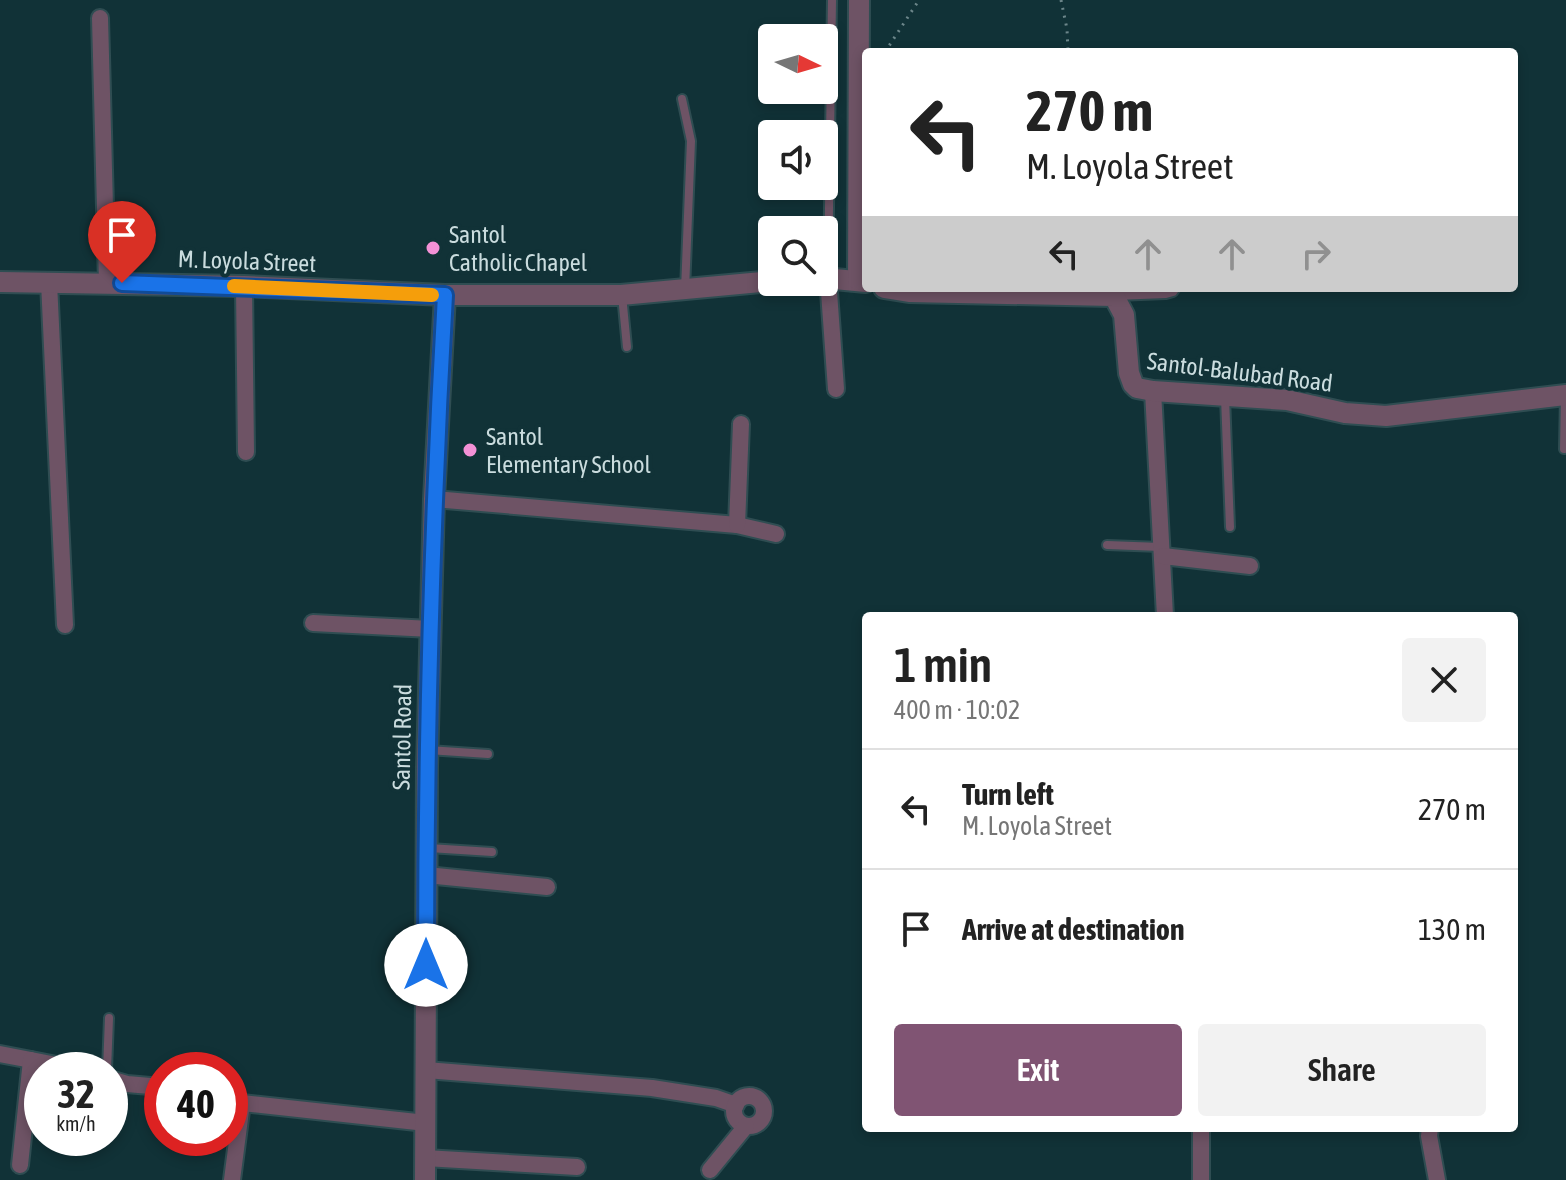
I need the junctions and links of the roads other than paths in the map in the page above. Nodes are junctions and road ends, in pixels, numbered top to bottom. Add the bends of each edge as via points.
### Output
1 (832, 0) edge
2 (859, 0) edge
3 (100, 18) dead end
4 (682, 99) dead end
5 (862, 112) edge
6 (827, 216) edge
7 (838, 279) edge
8 (862, 281) edge
9 (0, 282) edge
10 (49, 282) junction
11 (758, 282) edge
12 (107, 283) junction
13 (244, 286) junction
14 (685, 290) junction
15 (909, 292) edge
16 (1173, 292) edge
17 (445, 295) junction
18 (621, 295) junction
19 (828, 296) edge
20 (1114, 296) junction
21 (627, 347) dead end
22 (836, 389) dead end
23 (1153, 391) junction
24 (1225, 396) junction
25 (1566, 396) edge
26 (741, 424) dead end
27 (1564, 449) edge
28 (246, 452) dead end
29 (434, 499) junction
30 (737, 525) junction
31 (1230, 527) dead end
32 (776, 534) dead end
33 (1107, 545) dead end
34 (1162, 552) junction
35 (1250, 566) dead end
36 (1165, 612) edge
37 (313, 623) dead end
38 (65, 625) dead end
39 (431, 629) junction
40 (427, 750) junction
41 (488, 754) dead end
42 (426, 848) junction
43 (492, 852) dead end
44 (426, 875) junction
45 (547, 887) dead end
46 (109, 1018) dead end
47 (108, 1052) edge
48 (0, 1054) edge
49 (24, 1059) edge
50 (426, 1070) junction
51 (248, 1102) edge
52 (736, 1105) junction
53 (426, 1123) junction
54 (746, 1126) junction
55 (24, 1127) edge
56 (1201, 1132) edge
57 (1430, 1132) edge
58 (233, 1156) edge
59 (425, 1158) junction
60 (20, 1165) dead end
61 (577, 1167) dead end
62 (710, 1170) dead end
63 (232, 1180) edge
64 (425, 1180) edge
65 (1201, 1180) edge
66 (1437, 1180) edge

1 - 6 lane
2 - 5 street
3 - 12 street
4 - 14 lane via 691,141
7 - 8 street
9 - 10 street, M. Loyola Street
10 - 12 street, M. Loyola Street
10 - 38 street
11 - 14 street
12 - 13 street, M. Loyola Street
13 - 17 street, M. Loyola Street
13 - 28 street
14 - 18 street
15 - 20 street
16 - 20 lane
17 - 18 street
17 - 29 street, Santol Road
18 - 21 lane
19 - 22 street
20 - 23 street, Santol-Balubad Road via 1124,315 1133,384
23 - 24 street, Santol-Balubad Road
23 - 34 street
24 - 25 street, Santol-Balubad Road via 1386,416
24 - 31 lane
25 - 27 lane
26 - 30 street
29 - 30 street
29 - 39 street, Santol Road
30 - 32 street
33 - 34 lane
34 - 35 street
34 - 36 street
37 - 39 street
39 - 40 street, Santol Road
40 - 41 lane
40 - 42 street, Santol Road
42 - 43 lane
42 - 44 street, Santol Road
44 - 45 street
44 - 50 street, Santol Road
46 - 47 lane
48 - 49 street
50 - 52 street via 652,1088
50 - 53 street, Santol Road
51 - 53 street
52 - 54 street via 736,1118
52 - 54 street via 746,1096 763,1104 763,1118
53 - 59 street, Santol Road
54 - 62 street
55 - 60 street
56 - 65 street
57 - 66 street
58 - 63 street
59 - 61 street
59 - 64 street, Santol Road

